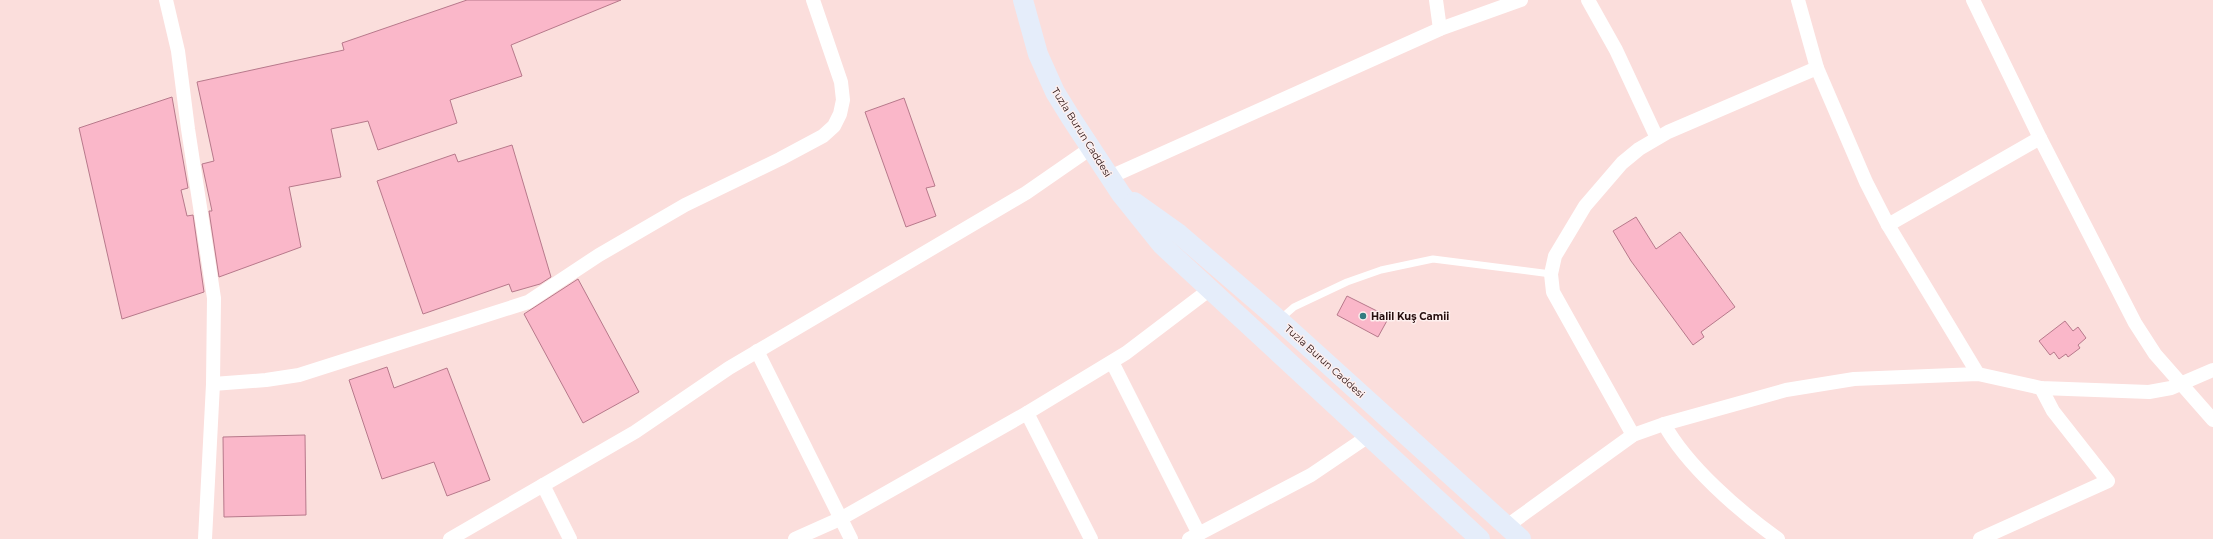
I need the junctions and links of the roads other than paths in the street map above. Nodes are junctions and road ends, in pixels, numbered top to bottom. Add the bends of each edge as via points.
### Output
1 (166, 0) edge
2 (813, 0) edge
3 (1023, 0) edge
4 (1436, 0) edge
5 (1521, 0) edge
6 (1588, 0) edge
7 (1798, 0) edge
8 (1973, 0) edge
9 (1440, 29) junction
10 (1817, 68) junction
11 (1657, 138) junction
12 (2040, 138) junction
13 (1091, 148) junction
14 (1110, 177) junction
15 (1121, 194) junction
16 (1888, 225) junction
17 (1551, 274) junction
18 (1209, 290) junction
19 (1279, 320) junction
20 (757, 351) junction
21 (1112, 362) junction
22 (2213, 370) edge
23 (1978, 374) junction
24 (214, 384) junction
25 (2181, 385) junction
26 (2042, 388) junction
27 (1027, 413) junction
28 (2213, 420) edge
29 (1664, 424) junction
30 (1370, 435) junction
31 (1632, 435) junction
32 (543, 485) junction
33 (842, 518) junction
34 (1514, 533) edge
35 (1194, 536) edge
36 (1478, 538) edge
37 (205, 539) edge
38 (450, 539) edge
39 (570, 539) edge
40 (795, 539) edge
41 (851, 539) edge
42 (1091, 539) edge
43 (1778, 539) edge
44 (1980, 539) edge

1 - 24 street via 178,51 214,298
2 - 24 street via 841,82 843,100 834,126 823,136 685,205 599,255 528,302 300,375
3 - 13 main road, Tuzla Burun Caddesi via 1032,36 1044,68 1070,118
4 - 9 street
5 - 9 street
6 - 11 street via 1616,50
7 - 10 street
8 - 12 street
9 - 14 street
10 - 11 street
10 - 16 street via 1845,137
11 - 17 street via 1622,163 1585,206 1555,256
12 - 16 street
12 - 25 street via 2132,317 2155,354
13 - 14 main road, Tuzla Burun Caddesi
13 - 20 street via 1026,193
14 - 15 main road, Tuzla Burun Caddesi
15 - 18 main road, Tuzla Burun Caddesi via 1162,245
15 - 19 main road, Tuzla Burun Caddesi via 1179,234
16 - 23 street
17 - 19 lane via 1433,259 1381,270 1346,282 1294,307
17 - 31 street via 1553,292 1561,308
18 - 21 street
18 - 30 main road, Tuzla Burun Caddesi
19 - 34 main road, Tuzla Burun Caddesi
20 - 32 street via 635,432
20 - 33 street
21 - 27 street
21 - 35 street
22 - 25 street
23 - 26 street
23 - 29 street via 1854,379 1786,390
24 - 37 street
25 - 26 street via 2150,392
25 - 28 street
26 - 44 street via 2053,411 2108,481
27 - 33 street
27 - 42 street
29 - 31 street
29 - 43 street via 1680,451 1747,517
30 - 35 street via 1311,475
30 - 36 main road, Tuzla Burun Caddesi
31 - 34 street
32 - 38 street
32 - 39 street
33 - 40 street
33 - 41 street

